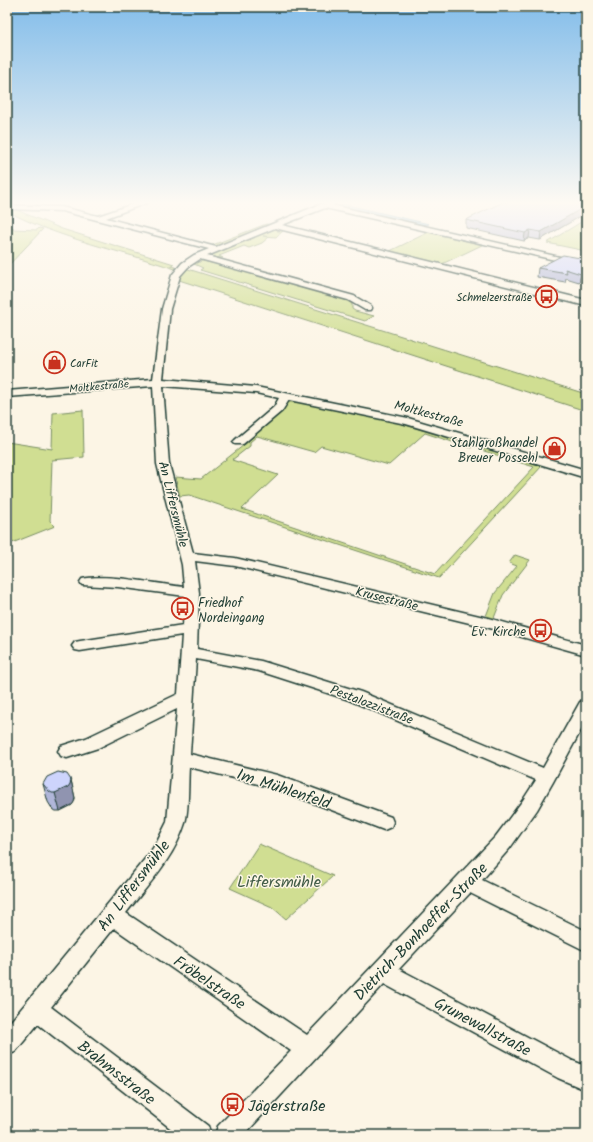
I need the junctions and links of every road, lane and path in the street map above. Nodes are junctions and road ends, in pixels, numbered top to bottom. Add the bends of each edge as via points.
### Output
1 (392, 255) edge
2 (546, 255) edge
3 (199, 256) joint
4 (586, 265) edge
5 (586, 304) edge
6 (368, 308) dead end
7 (158, 382) junction
8 (7, 394) edge
9 (286, 396) junction
10 (239, 442) dead end
11 (586, 474) edge
12 (187, 556) junction
13 (87, 582) dead end
14 (192, 592) junction
15 (191, 628) junction
16 (80, 646) dead end
17 (586, 650) edge
18 (189, 653) junction
19 (186, 697) junction
20 (586, 706) edge
21 (68, 751) dead end
22 (182, 759) junction
23 (547, 777) junction
24 (384, 822) dead end
25 (467, 882) junction
26 (112, 916) junction
27 (586, 941) edge
28 (381, 971) junction
29 (36, 1008) junction
30 (7, 1044) edge
31 (308, 1049) junction
32 (586, 1078) edge
33 (199, 1135) edge
34 (227, 1135) edge

1 - 5 street
2 - 4 street
3 - 6 street via 351,298
3 - 7 street, An Liffersmühle via 176,275 166,309 160,344
7 - 8 street, Moltkestraße
7 - 9 street, Moltkestraße via 256,390
7 - 12 street, An Liffersmühle via 163,464
9 - 10 street via 278,409
9 - 11 street, Moltkestraße via 408,421
12 - 14 street, An Liffersmühle
12 - 17 street, Krusestraße via 235,562 488,623
13 - 14 street
14 - 15 street, An Liffersmühle
15 - 16 street
15 - 18 street, An Liffersmühle
18 - 19 street, An Liffersmühle
18 - 23 street, Pestalozzistraße via 261,666 356,696
19 - 21 street via 92,743
19 - 22 street, An Liffersmühle
20 - 23 street, Dietrich-Bonhoeffer-Straße
22 - 24 street, Im Mühlenfeld via 277,782
22 - 26 street, An Liffersmühle via 176,822 172,834 156,860
23 - 25 street, Dietrich-Bonhoeffer-Straße via 518,823
25 - 27 street
25 - 28 street, Dietrich-Bonhoeffer-Straße
26 - 29 street, An Liffersmühle
26 - 31 street, Fröbelstraße
28 - 31 street, Dietrich-Bonhoeffer-Straße
28 - 32 street, Grunewallstraße via 566,1070
29 - 30 street, An Liffersmühle
29 - 33 street, Brahmsstraße
31 - 34 street, Dietrich-Bonhoeffer-Straße

